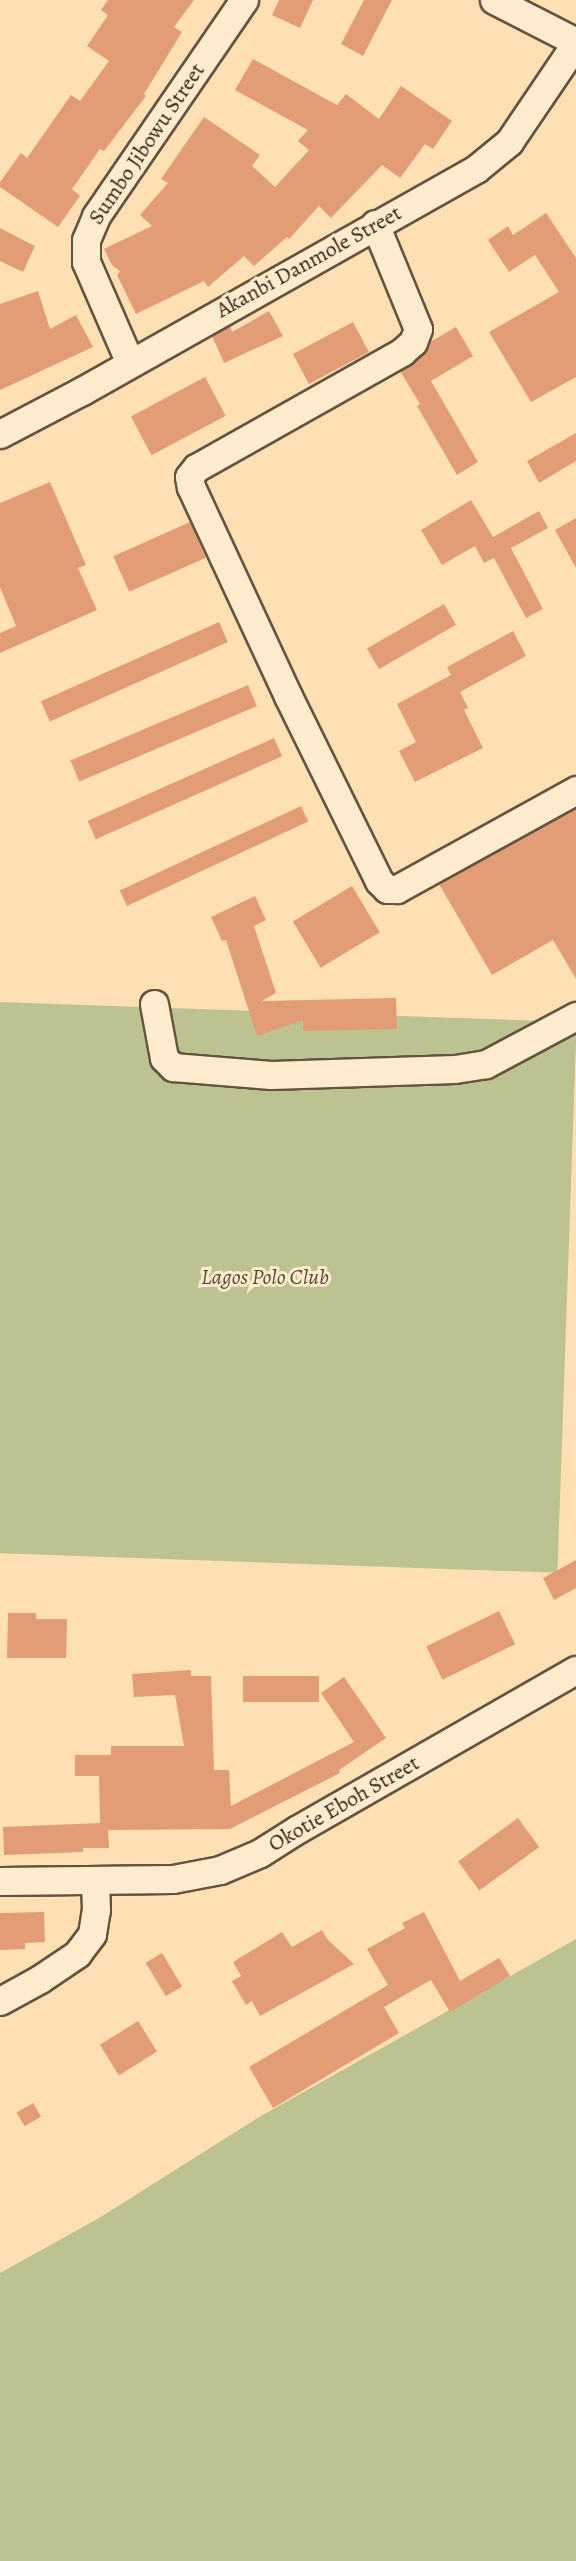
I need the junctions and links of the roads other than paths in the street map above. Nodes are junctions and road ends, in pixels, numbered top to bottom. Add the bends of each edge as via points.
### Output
1 (244, 0) edge
2 (494, 0) edge
3 (576, 43) edge
4 (375, 224) junction
5 (130, 363) junction
6 (0, 434) edge
7 (576, 790) edge
8 (154, 1004) dead end
9 (576, 1016) edge
10 (576, 1670) edge
11 (95, 1880) junction
12 (0, 1881) edge
13 (0, 2001) edge

1 - 5 street, Sumbo Jibowu Street via 96,216 86,240 86,262
2 - 3 street
3 - 4 street, Akanbi Danmole Street via 509,142 476,169
4 - 5 street, Akanbi Danmole Street
4 - 7 street via 418,329 413,342 402,352 196,468 189,477 191,487 288,696 379,881 387,889 397,889
5 - 6 street, Akanbi Danmole Street
8 - 9 street via 164,1058 173,1067 272,1075 455,1069 486,1064
10 - 11 street, Okotie Eboh Street via 260,1853 220,1870 172,1879
11 - 12 street, Okotie Eboh Street
11 - 13 street via 92,1934 77,1954

